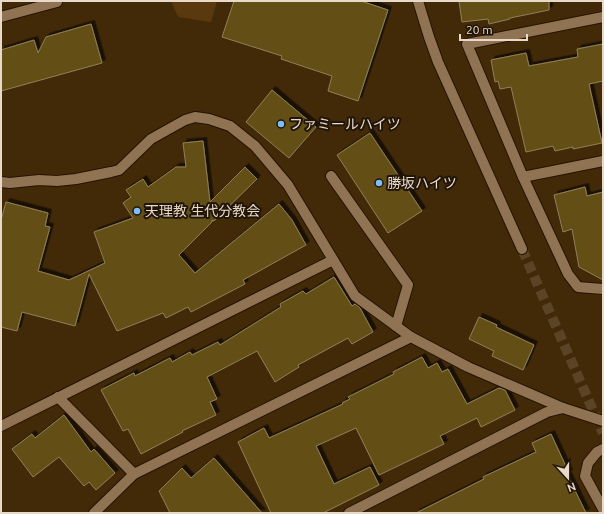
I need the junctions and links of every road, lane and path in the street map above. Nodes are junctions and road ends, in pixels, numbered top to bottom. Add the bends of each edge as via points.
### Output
1 (418, 1) edge
2 (56, 2) dead end
3 (1, 17) edge
4 (603, 17) edge
5 (603, 161) edge
6 (332, 176) dead end
7 (523, 177) junction
8 (1, 182) edge
9 (522, 249) tunnel mouth
10 (333, 260) junction
11 (603, 289) edge
12 (396, 326) junction
13 (411, 337) junction
14 (58, 397) junction
15 (563, 408) junction
16 (603, 421) edge
17 (1, 426) edge
18 (603, 449) edge
19 (134, 474) junction
20 (603, 509) edge
21 (94, 513) edge
22 (349, 513) edge

1 - 9 street via 438,62
2 - 3 street
4 - 7 street via 467,44
5 - 7 street
6 - 12 street via 408,285
7 - 11 street via 568,274 578,287
8 - 10 street via 57,181 119,170 151,139 185,120 195,117 209,119 230,126 255,146 288,185
10 - 12 street via 355,296
10 - 14 street
12 - 13 street
13 - 15 street via 468,367
13 - 19 street
14 - 17 street
14 - 19 street
15 - 16 street
15 - 22 street via 547,412
18 - 20 street via 588,463 586,476
19 - 21 street

